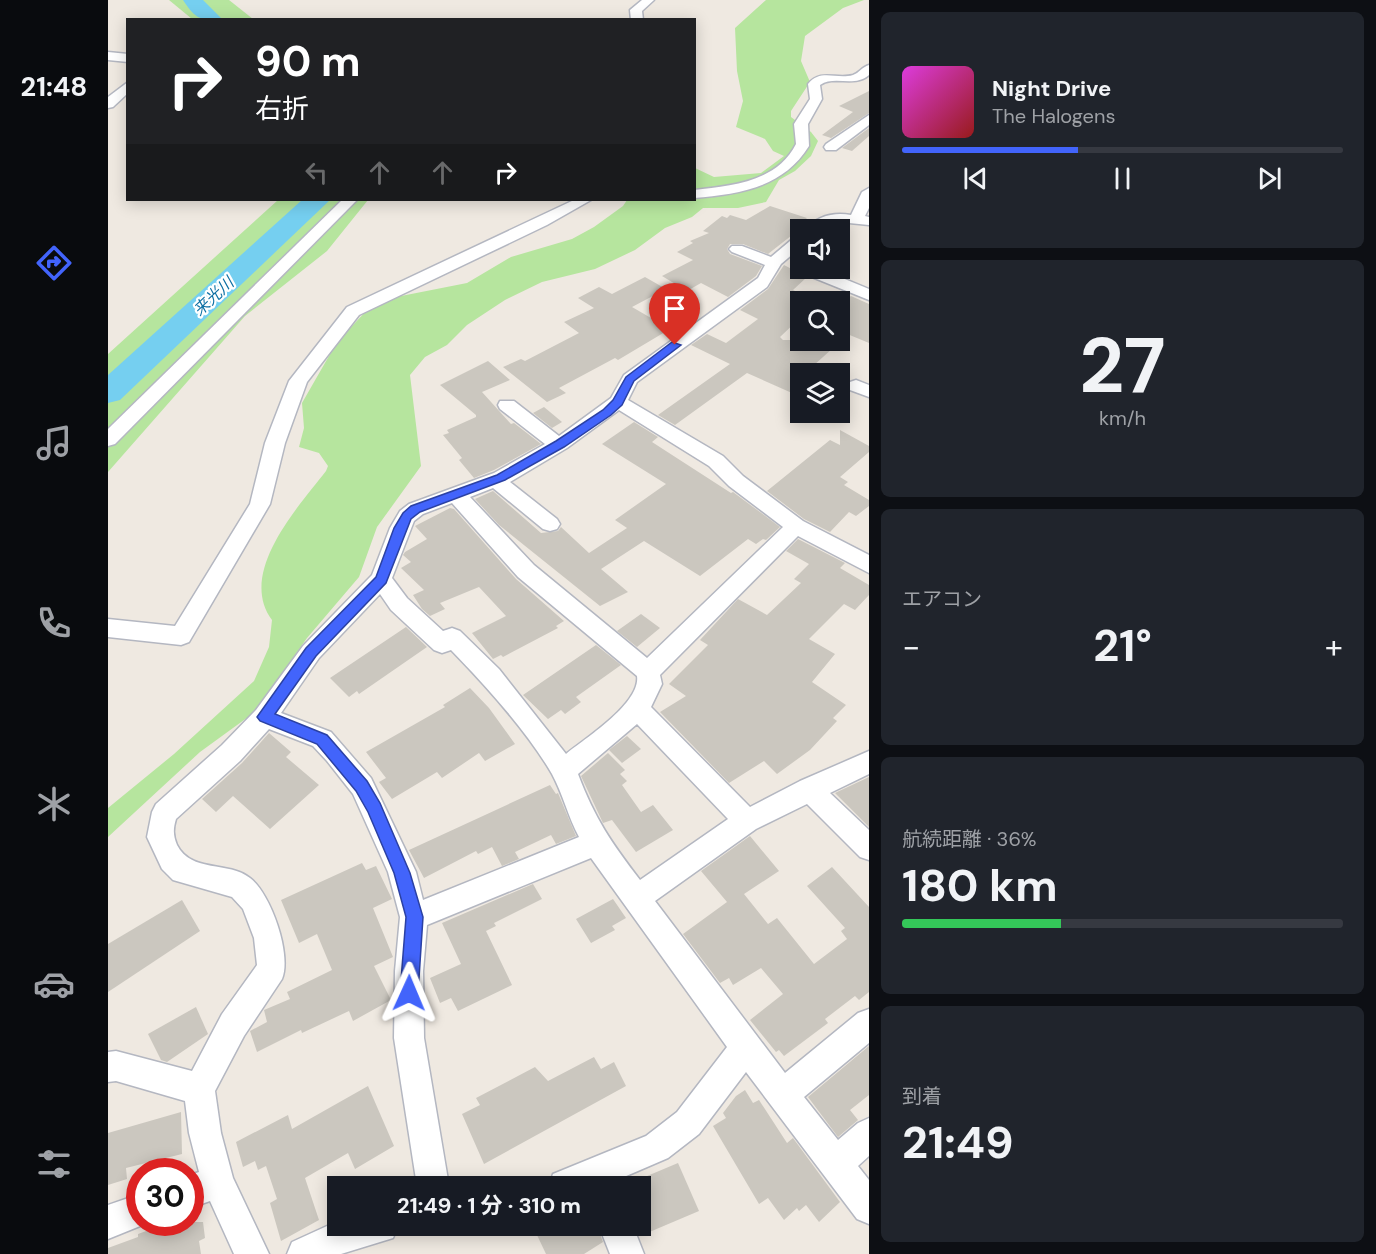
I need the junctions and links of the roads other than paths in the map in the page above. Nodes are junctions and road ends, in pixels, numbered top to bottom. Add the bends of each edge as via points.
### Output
1 (649, 0) edge
2 (637, 18) edge
3 (108, 56) edge
4 (126, 58) edge
5 (869, 69) edge
6 (863, 81) edge
7 (126, 88) edge
8 (108, 104) edge
9 (867, 123) edge
10 (831, 147) dead end
11 (869, 192) edge
12 (696, 194) edge
13 (349, 201) edge
14 (582, 201) edge
15 (824, 219) edge
16 (846, 219) edge
17 (863, 221) edge
18 (737, 249) dead end
19 (790, 249) edge
20 (776, 261) junction
21 (790, 265) edge
22 (828, 279) edge
23 (869, 296) edge
24 (618, 402) junction
25 (507, 405) dead end
26 (108, 440) edge
27 (558, 445) junction
28 (495, 480) junction
29 (456, 495) junction
30 (550, 524) dead end
31 (796, 526) junction
32 (869, 565) edge
33 (381, 579) junction
34 (108, 628) edge
35 (648, 672) junction
36 (638, 709) junction
37 (265, 717) junction
38 (869, 762) edge
39 (564, 771) junction
40 (809, 789) junction
41 (747, 820) junction
42 (596, 843) junction
43 (869, 848) edge
44 (638, 897) junction
45 (414, 917) junction
46 (869, 1024) edge
47 (746, 1047) junction
48 (108, 1067) edge
49 (199, 1089) junction
50 (784, 1094) junction
51 (869, 1134) edge
52 (836, 1164) junction
53 (431, 1176) edge
54 (605, 1176) edge
55 (204, 1187) edge
56 (869, 1207) edge
57 (126, 1215) edge
58 (108, 1222) edge
59 (344, 1236) edge
60 (620, 1236) edge
61 (252, 1254) edge
62 (304, 1254) edge
63 (627, 1254) edge

1 - 2 street via 636,10
3 - 4 street
5 - 6 street
6 - 12 street via 824,78 814,84 816,99 801,124 804,142 773,176 740,189
7 - 8 street
9 - 10 street
11 - 17 street
13 - 26 street
14 - 34 street via 353,310 298,381 275,443 260,504 181,636
15 - 16 street
18 - 20 street
19 - 20 street
20 - 21 street
20 - 24 street via 765,280 630,379
22 - 23 street
24 - 27 street
24 - 31 street via 716,461
25 - 27 street
27 - 28 street
28 - 29 street
28 - 30 street
29 - 33 street via 407,516
29 - 35 street via 526,571
31 - 32 street
31 - 35 street
33 - 37 street via 311,652
33 - 39 street via 418,623 442,644 452,637 491,676
35 - 36 street via 650,684
36 - 39 street
36 - 41 street
37 - 45 street via 322,739 362,786 402,873
37 - 49 street via 165,812 160,828 171,860 183,871 240,886 253,901 268,939 272,969 233,1025
38 - 40 street
39 - 42 street
40 - 41 street
40 - 43 street
41 - 44 street
42 - 44 street
42 - 45 street
44 - 47 street
45 - 53 street via 409,1038
46 - 50 street
47 - 50 street
47 - 54 street via 688,1122 657,1147
48 - 49 street
49 - 55 street via 205,1133
50 - 52 street
51 - 52 street
52 - 56 street
55 - 61 street
57 - 58 street
59 - 62 street
60 - 63 street

